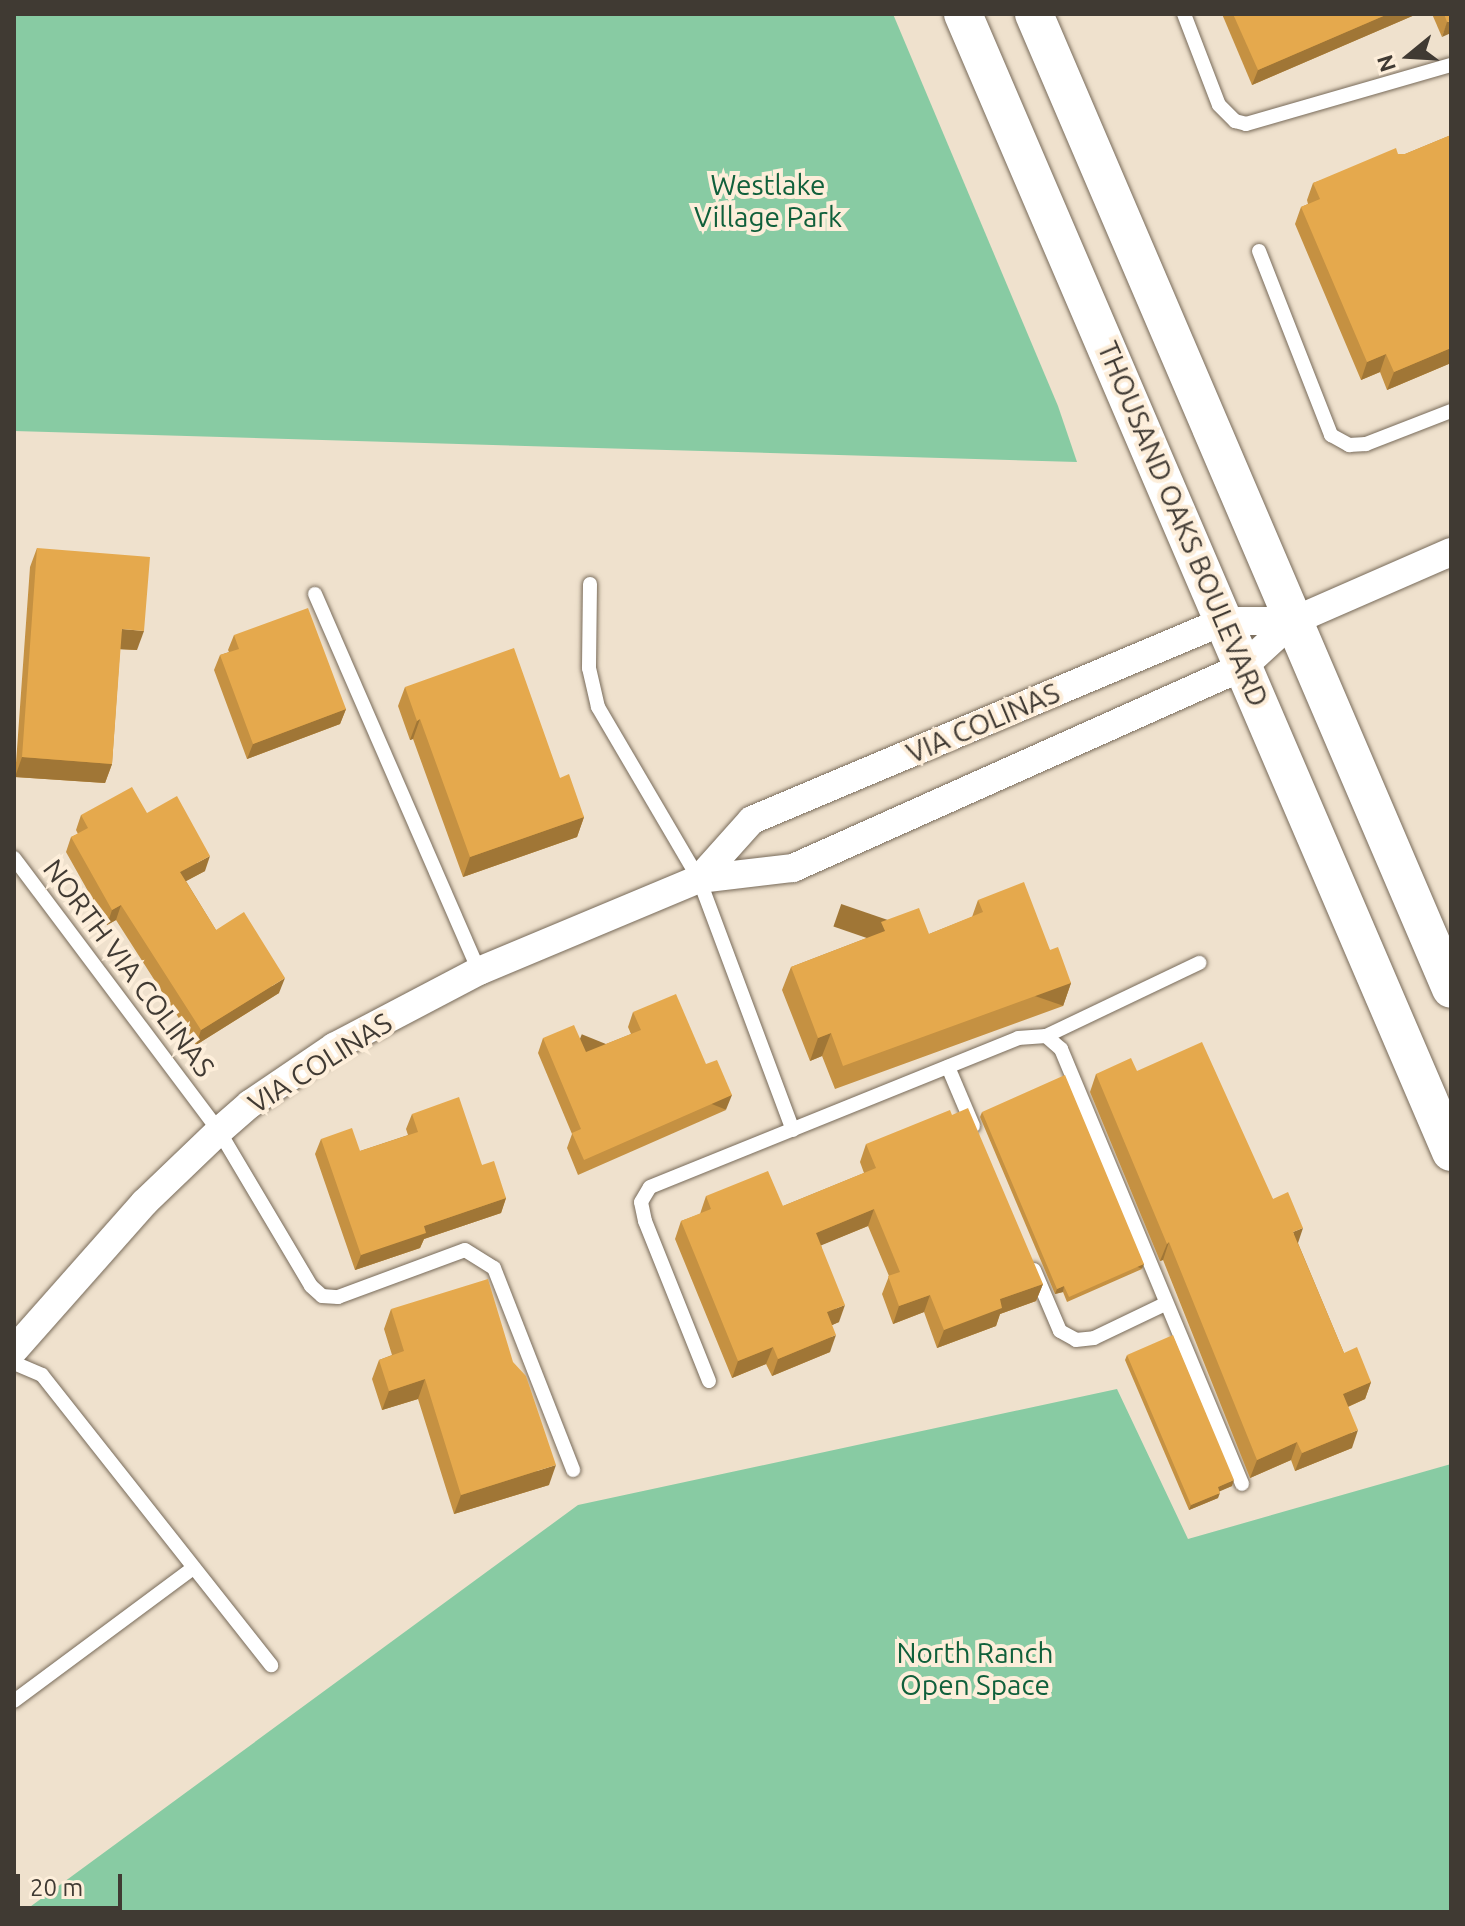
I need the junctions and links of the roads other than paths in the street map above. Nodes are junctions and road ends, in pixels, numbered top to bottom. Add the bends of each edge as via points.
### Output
1 (963, 14) edge
2 (1034, 14) edge
3 (1184, 14) edge
4 (1451, 65) edge
5 (1259, 251) dead end
6 (1451, 411) edge
7 (1451, 552) edge
8 (590, 584) dead end
9 (315, 594) dead end
10 (1224, 621) junction
11 (1293, 621) junction
12 (1244, 666) junction
13 (14, 858) edge
14 (699, 879) junction
15 (1199, 963) dead end
16 (479, 971) junction
17 (1451, 989) edge
18 (1046, 1036) junction
19 (948, 1067) junction
20 (793, 1130) junction
21 (219, 1131) junction
22 (979, 1141) edge
23 (1451, 1152) edge
24 (1029, 1258) edge
25 (1165, 1304) junction
26 (14, 1350) edge
27 (14, 1363) edge
28 (709, 1381) dead end
29 (573, 1470) dead end
30 (1242, 1484) dead end
31 (193, 1568) junction
32 (271, 1665) dead end
33 (14, 1701) edge

1 - 10 main road, THOUSAND OAKS BOULEVARD
2 - 11 main road
3 - 4 lane via 1219,105 1246,124
5 - 6 lane via 1331,435 1349,445 1366,444
7 - 11 street, VIA COLINAS
8 - 14 lane via 589,668 598,707
9 - 16 lane
10 - 11 street, VIA COLINAS
10 - 12 main road, THOUSAND OAKS BOULEVARD
10 - 14 street, VIA COLINAS via 752,820
11 - 12 street, VIA COLINAS
11 - 17 main road
12 - 14 street, VIA COLINAS via 793,868
12 - 23 main road, THOUSAND OAKS BOULEVARD
13 - 21 lane, NORTH VIA COLINAS
14 - 16 street, VIA COLINAS
14 - 20 lane
15 - 18 lane
16 - 21 street, VIA COLINAS via 334,1047
18 - 19 lane via 1018,1038
18 - 25 lane via 1061,1049
19 - 20 lane
19 - 22 lane
20 - 28 lane via 650,1187 641,1202
21 - 26 street, VIA COLINAS via 144,1203
21 - 29 lane, NORTH VIA COLINAS via 311,1286 322,1296 338,1297 465,1250 494,1268
24 - 25 lane via 1060,1331 1076,1340 1094,1338
25 - 30 lane
27 - 31 lane via 42,1375
31 - 32 lane
31 - 33 lane

